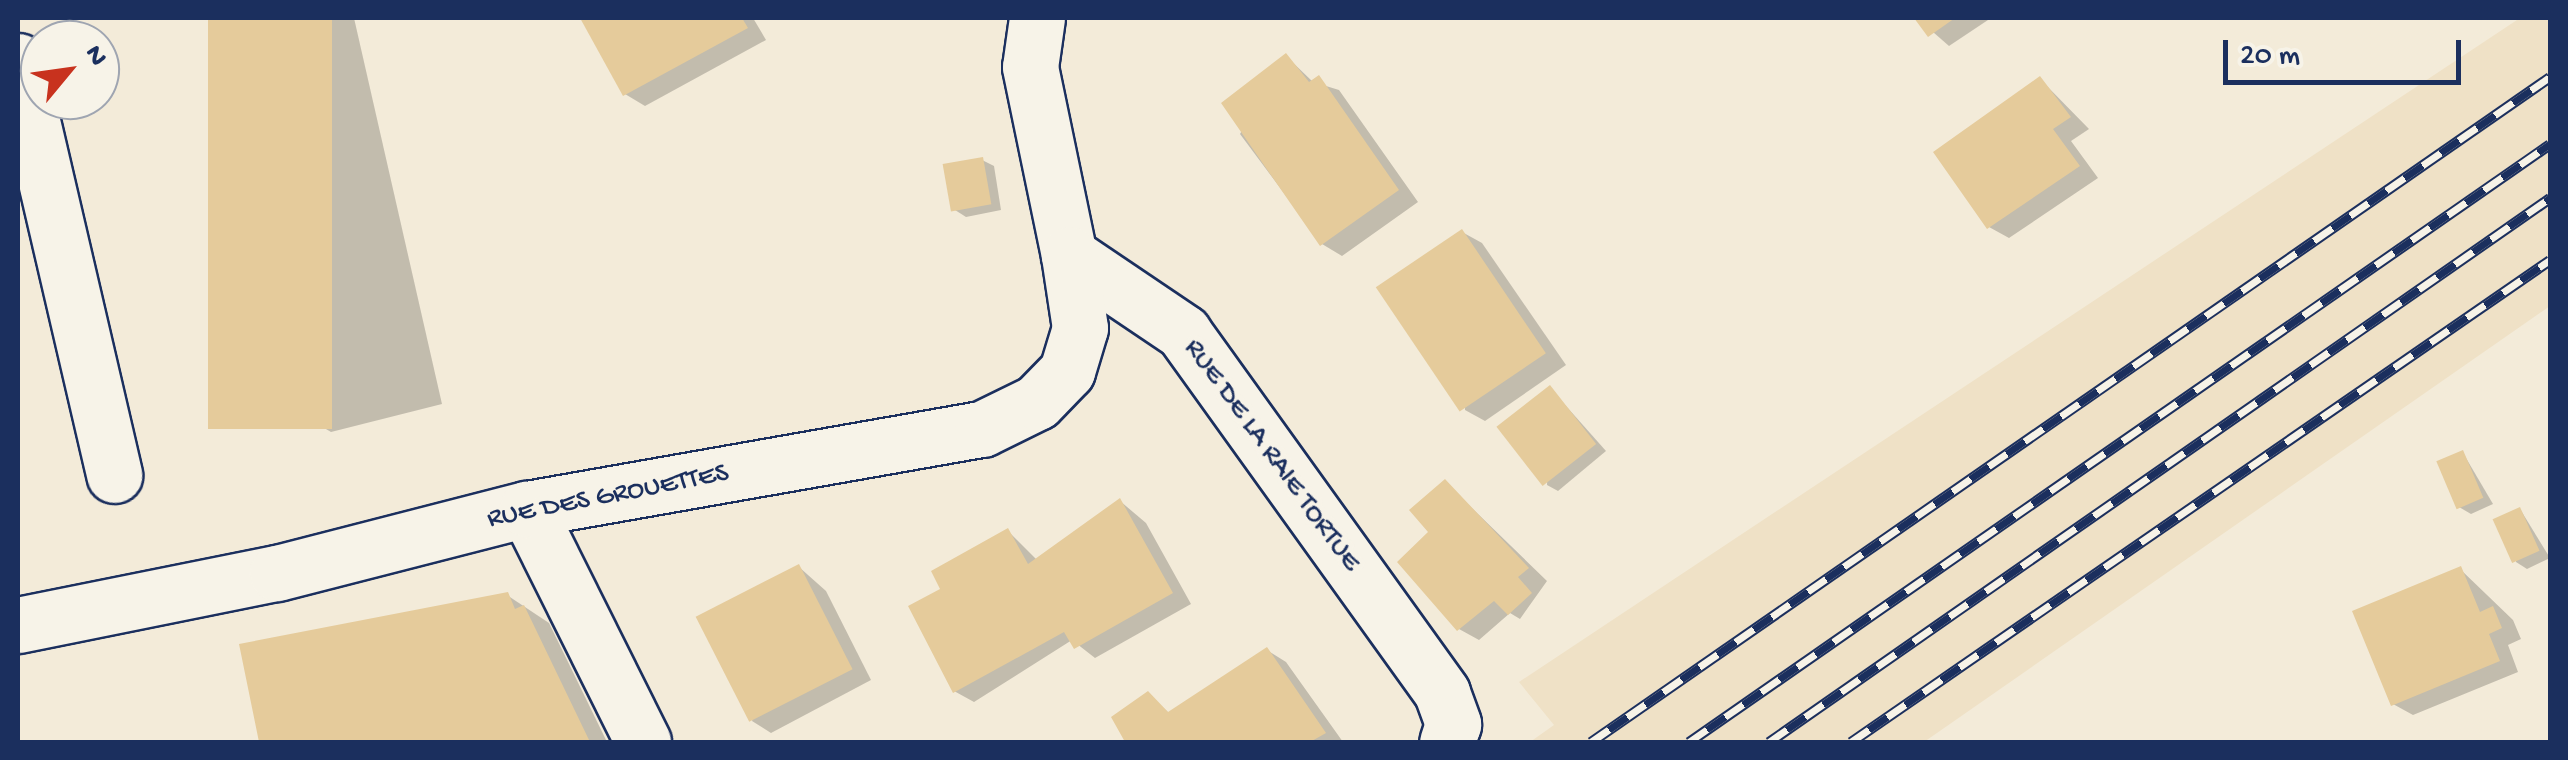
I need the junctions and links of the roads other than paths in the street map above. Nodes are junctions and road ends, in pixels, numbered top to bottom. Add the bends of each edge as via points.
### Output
1 (1037, 18) edge
2 (18, 62) edge
3 (1069, 255) junction
4 (114, 475) dead end
5 (527, 509) junction
6 (18, 624) edge
7 (1444, 718) edge
8 (643, 742) edge

1 - 3 street via 1030,67
2 - 4 street
3 - 5 street, RUE DES GROUETTES via 1080,328 1067,372 1037,402 982,428
3 - 7 street, RUE DE LA RAIE TORTUE via 1183,332
5 - 6 street, RUE DES GROUETTES via 278,573
5 - 8 street

